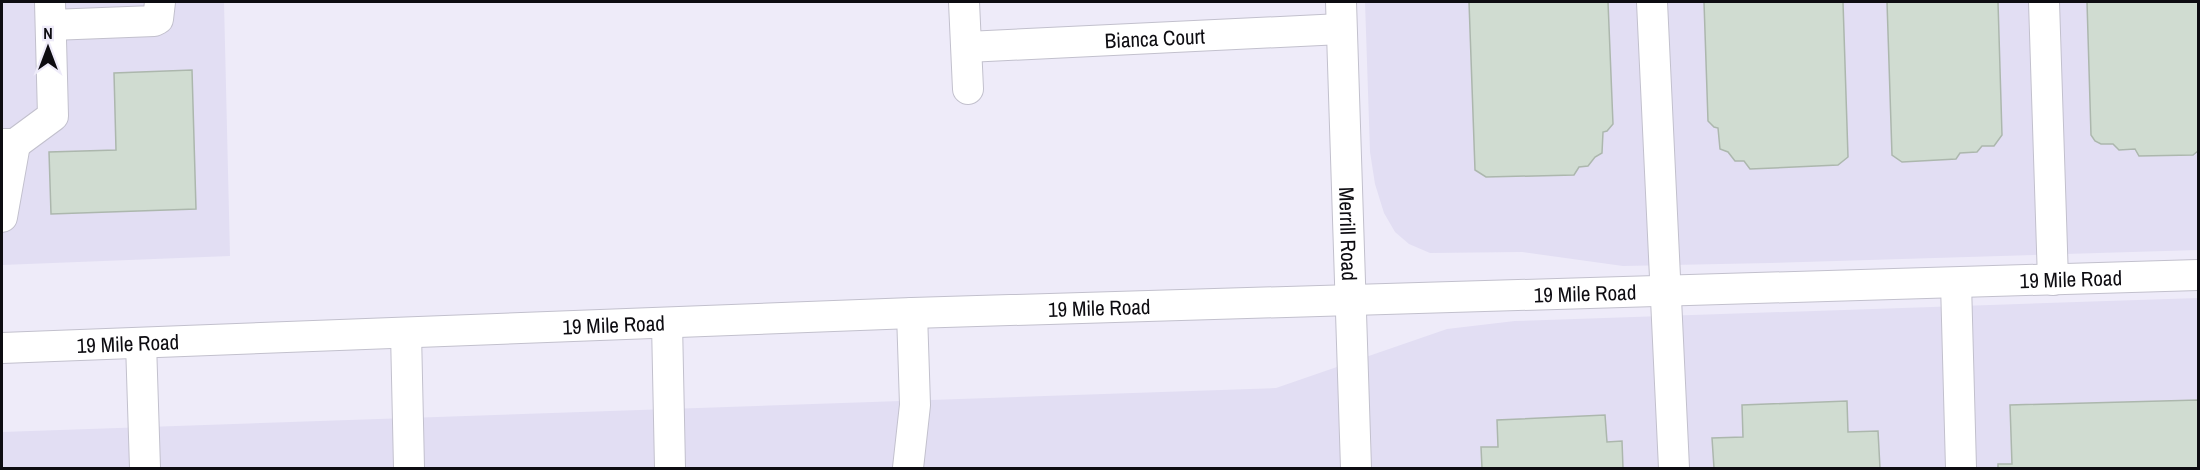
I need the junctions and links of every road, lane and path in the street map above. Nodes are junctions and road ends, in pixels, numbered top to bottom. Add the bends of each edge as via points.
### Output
1 (160, 2) edge
2 (964, 2) edge
3 (1652, 2) edge
4 (2044, 2) edge
5 (50, 13) edge
6 (1341, 15) edge
7 (967, 47) junction
8 (968, 89) dead end
9 (8, 144) edge
10 (2, 217) edge
11 (2199, 275) edge
12 (2053, 280) junction
13 (1956, 283) junction
14 (1667, 291) junction
15 (1352, 300) junction
16 (912, 314) junction
17 (667, 323) junction
18 (406, 333) junction
19 (141, 343) junction
20 (2, 348) edge
21 (146, 468) edge
22 (409, 468) edge
23 (670, 468) edge
24 (908, 468) edge
25 (1356, 468) edge
26 (1674, 468) edge
27 (1960, 468) edge

1 - 5 street via 160,14 154,21
2 - 7 street
3 - 14 street
4 - 12 street
5 - 9 street via 53,116
6 - 7 street, Bianca Court
6 - 15 street, Merrill Road
7 - 8 street
9 - 10 street
11 - 12 street, 19 Mile Road
12 - 13 street, 19 Mile Road
13 - 14 street, 19 Mile Road
13 - 27 street
14 - 15 street, 19 Mile Road
14 - 26 street
15 - 16 street, 19 Mile Road
15 - 25 street, Merrill Road
16 - 17 street, 19 Mile Road
16 - 24 street via 915,405
17 - 18 street, 19 Mile Road
17 - 23 street
18 - 19 street, 19 Mile Road
18 - 22 street
19 - 20 street, 19 Mile Road
19 - 21 street

